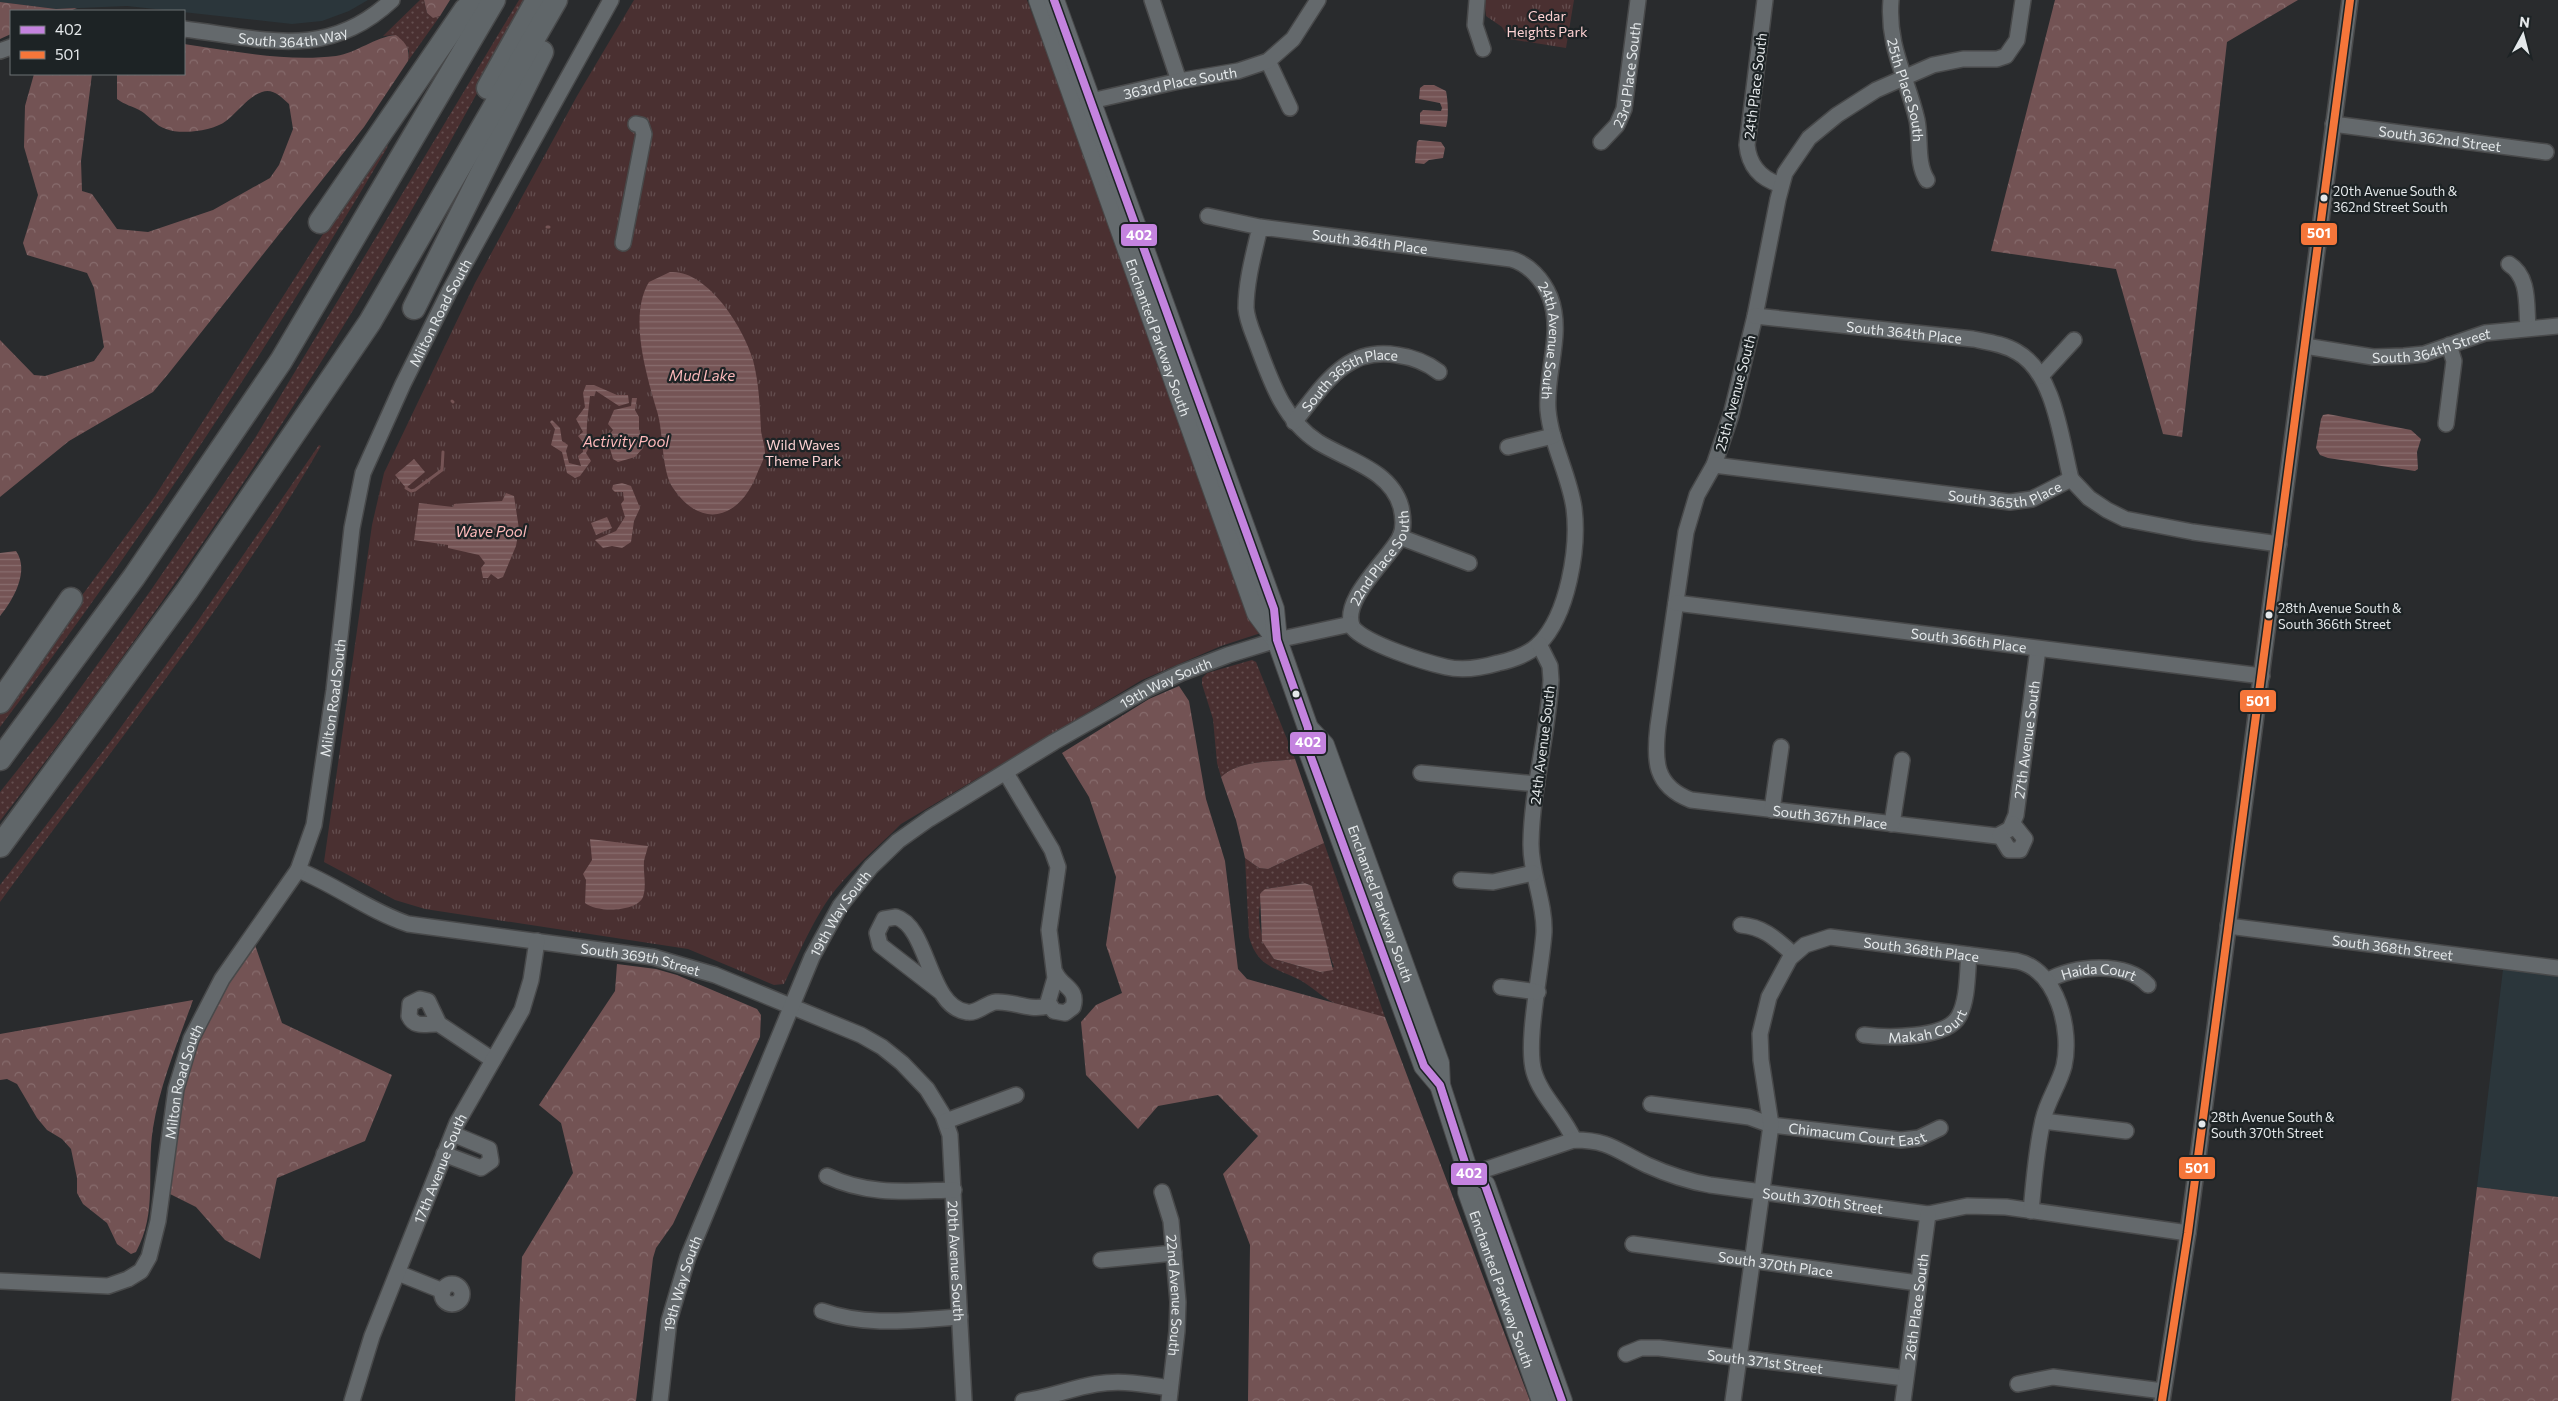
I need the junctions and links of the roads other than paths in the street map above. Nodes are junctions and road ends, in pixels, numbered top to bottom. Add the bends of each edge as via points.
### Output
1 (392, 0) edge
2 (476, 0) edge
3 (494, 0) edge
4 (504, 0) edge
5 (537, 0) edge
6 (556, 0) edge
7 (568, 0) edge
8 (611, 0) edge
9 (1039, 0) edge
10 (1054, 0) edge
11 (1152, 0) edge
12 (1318, 0) edge
13 (1477, 0) edge
14 (1638, 0) edge
15 (1765, 0) edge
16 (1891, 0) edge
17 (2023, 0) edge
18 (2350, 0) edge
19 (185, 29) edge
20 (1054, 42) junction
21 (1483, 49) dead end
22 (1268, 61) junction
23 (459, 62) junction
24 (1902, 77) junction
25 (1179, 81) junction
26 (1091, 101) junction
27 (1290, 108) dead end
28 (636, 124) dead end
29 (2333, 124) junction
30 (1602, 142) dead end
31 (2546, 152) dead end
32 (1927, 180) dead end
33 (1781, 185) junction
34 (1208, 216) dead end
35 (320, 222) dead end
36 (1260, 227) junction
37 (623, 243) dead end
38 (2509, 264) dead end
39 (1530, 268) joint
40 (414, 308) dead end
41 (375, 312) junction
42 (1755, 316) junction
43 (2558, 326) edge
44 (2528, 327) junction
45 (2074, 340) dead end
46 (2449, 344) junction
47 (2305, 346) junction
48 (1439, 372) dead end
49 (2041, 376) junction
50 (1294, 422) junction
51 (2446, 424) dead end
52 (1553, 436) junction
53 (1508, 448) dead end
54 (1714, 465) junction
55 (2071, 480) junction
56 (1400, 537) junction
57 (2279, 544) junction
58 (1469, 562) dead end
59 (71, 599) dead end
60 (1676, 603) junction
61 (1351, 624) junction
62 (1277, 640) junction
63 (1539, 644) junction
64 (2038, 649) junction
65 (2262, 676) junction
66 (0, 702) edge
67 (1781, 747) dead end
68 (0, 759) edge
69 (1902, 760) dead end
70 (1006, 773) junction
71 (1421, 773) dead end
72 (1660, 774) joint
73 (1537, 784) junction
74 (1772, 810) junction
75 (1892, 824) junction
76 (2007, 829) joint
77 (0, 846) edge
78 (298, 870) junction
79 (1533, 873) junction
80 (1461, 880) dead end
81 (1741, 925) dead end
82 (2228, 926) junction
83 (537, 941) junction
84 (1794, 954) junction
85 (1969, 955) junction
86 (2558, 968) edge
87 (1055, 972) junction
88 (2047, 981) junction
89 (2148, 985) dead end
90 (1501, 987) dead end
91 (942, 992) junction
92 (1538, 992) junction
93 (1049, 1006) junction
94 (792, 1007) junction
95 (439, 1024) dead end
96 (1864, 1035) dead end
97 (493, 1060) junction
98 (1016, 1095) dead end
99 (1651, 1104) dead end
100 (946, 1121) junction
101 (2043, 1121) junction
102 (1771, 1125) junction
103 (1940, 1128) dead end
104 (2126, 1131) dead end
105 (453, 1134) junction
106 (1574, 1140) junction
107 (444, 1154) junction
108 (1469, 1175) junction
109 (827, 1176) dead end
110 (954, 1190) junction
111 (1162, 1192) dead end
112 (1762, 1192) junction
113 (2031, 1211) junction
114 (1928, 1214) junction
115 (2188, 1233) junction
116 (1633, 1244) dead end
117 (1174, 1253) junction
118 (1101, 1260) dead end
119 (1753, 1260) junction
120 (398, 1273) junction
121 (0, 1281) edge
122 (1918, 1283) junction
123 (443, 1291) dead end
124 (822, 1310) dead end
125 (960, 1317) junction
126 (1626, 1354) dead end
127 (1739, 1357) junction
128 (1905, 1378) junction
129 (2018, 1384) dead end
130 (1169, 1394) edge
131 (2162, 1396) edge
132 (352, 1401) edge
133 (660, 1401) edge
134 (964, 1401) edge
135 (1024, 1401) edge
136 (1542, 1401) edge
137 (1562, 1401) edge
138 (1733, 1401) edge
139 (1903, 1401) edge

1 - 19 street, South 364th Way via 348,31 306,42 280,42
2 - 35 highway via 465,10
3 - 23 highway
4 - 23 highway
5 - 41 highway via 379,284
6 - 41 highway
7 - 40 highway
8 - 78 street, Milton Road South via 449,292 399,392 364,473 352,528 314,825
9 - 20 main road, Enchanted Parkway South
10 - 26 main road, Enchanted Parkway South
11 - 25 street
12 - 22 street via 1293,39
13 - 21 street via 1475,25
14 - 30 street, 23rd Place South via 1624,109 1617,125
15 - 33 street, 24th Place South via 1747,145 1751,162 1759,173
16 - 24 street, 25th Place South via 1891,38
17 - 24 street, 25th Avenue South via 2017,38 2012,50 2002,58 1948,61
18 - 29 street
20 - 26 main road via 1062,47 1083,98
20 - 62 main road, Enchanted Parkway South via 1257,613
22 - 25 street, 363rd Place South via 1238,72
22 - 27 street
23 - 68 highway via 281,361 134,577
24 - 32 street, 25th Place South via 1917,119 1921,166
24 - 33 street, 25th Avenue South via 1854,103 1809,138 1791,161
25 - 26 street, 363rd Place South
26 - 62 main road, Enchanted Parkway South via 1274,609
28 - 37 street via 641,126 644,134
29 - 31 street, South 362nd Street
29 - 47 street
33 - 42 street, 25th Avenue South
34 - 36 street, South 364th Place
36 - 39 street, South 364th Place via 1473,253 1517,260
36 - 50 street, 22nd Place South via 1248,283 1248,319 1272,386
38 - 44 street via 2523,279
39 - 52 street, 24th Avenue South via 1547,290 1555,316 1548,406
41 - 77 highway via 187,591
42 - 49 street, South 364th Place via 1987,342 2017,352 2033,364
42 - 54 street, 25th Avenue South via 1731,415
43 - 44 street, South 364th Street
44 - 46 street, South 364th Street via 2485,333
45 - 49 street
46 - 47 street, South 364th Street via 2424,354 2389,357
46 - 51 street via 2454,362
47 - 57 street
48 - 50 street, South 365th Place via 1408,357 1385,353 1363,355 1341,368
49 - 55 street via 2054,412
50 - 56 street, 22nd Place South via 1319,442 1371,471 1392,487 1402,510
52 - 53 street
52 - 63 street, 24th Avenue South via 1572,499 1574,536 1563,603
54 - 55 street, South 365th Place via 2010,502 2032,499
54 - 60 street, 25th Avenue South via 1691,510
55 - 57 street, South 365th Place via 2089,498 2126,519
56 - 58 street
56 - 61 street, 22nd Place South via 1362,590 1352,610
57 - 65 street
59 - 66 highway
60 - 64 street, South 366th Place
60 - 72 street, 25th Avenue South via 1657,735
61 - 62 street
61 - 63 street via 1358,633 1380,644 1419,660 1451,668 1487,666 1516,658
62 - 70 street, 19th Way South via 1180,673 1054,742
62 - 108 main road, Enchanted Parkway South via 1308,728 1324,745 1439,1063 1440,1086
63 - 73 street, 24th Avenue South via 1551,674
64 - 65 street, South 366th Place
64 - 76 street, 27th Avenue South via 2018,801
65 - 82 street
67 - 74 street
69 - 75 street
70 - 87 street via 1057,863 1058,876 1049,930 1050,955
70 - 94 street, 19th Way South via 929,819 898,841 871,867 830,921
71 - 73 street
72 - 74 street, South 367th Place via 1672,789 1691,800
73 - 79 street, 24th Avenue South via 1531,840
74 - 75 street, South 367th Place
75 - 76 street, South 367th Place via 1988,837
78 - 83 street, South 369th Street via 408,924
78 - 121 street, Milton Road South via 222,979 191,1039 176,1089 154,1240 141,1271 118,1283 95,1287
79 - 80 street via 1494,882
79 - 92 street, 24th Avenue South via 1544,920
81 - 84 street via 1766,931
82 - 86 street, South 368th Street
82 - 115 street
83 - 94 street, South 369th Street via 654,957 716,975
83 - 97 street, 17th Avenue South via 526,999 518,1020
84 - 85 street, South 368th Place via 1808,943 1830,938
84 - 102 street via 1769,997 1760,1034
85 - 88 street, South 368th Place via 2026,964
85 - 96 street, Makah Court via 1962,1009 1954,1022 1904,1037
87 - 93 street
87 - 93 street via 1059,980 1072,990 1075,1002 1065,1013 1056,1012
88 - 89 street, Haida Court via 2070,970 2093,968 2132,974
88 - 101 street via 2064,1022 2066,1050 2061,1075
90 - 92 street
91 - 91 street via 910,927 899,918 884,920 877,930 880,945
91 - 93 street via 957,1007 968,1012 996,1002 1029,1009
92 - 106 street, 24th Avenue South via 1532,1067
94 - 100 street, South 369th Street via 861,1035 894,1056 927,1089
94 - 133 street, 19th Way South via 679,1281 666,1343
95 - 97 street
97 - 105 street, 17th Avenue South
98 - 100 street
99 - 102 street, Chimacum Court East via 1749,1117
100 - 110 street, 20th Avenue South
101 - 104 street
101 - 113 street
102 - 103 street, Chimacum Court East via 1901,1140 1920,1138
102 - 112 street
105 - 107 street, 17th Avenue South
105 - 107 street via 489,1149 491,1161 481,1168
106 - 108 street, South 370th Street
106 - 112 street, South 370th Street via 1611,1144 1645,1164 1689,1181
107 - 120 street, 17th Avenue South
108 - 136 main road, Enchanted Parkway South via 1468,1192
108 - 137 main road, Enchanted Parkway South via 1485,1185
109 - 110 street via 854,1188 872,1191
110 - 125 street, 20th Avenue South
111 - 117 street, 22nd Avenue South via 1170,1215
112 - 114 street, South 370th Street
112 - 119 street
113 - 114 street, South 370th Street via 1975,1205
113 - 115 street, South 370th Street
114 - 122 street, 26th Place South
115 - 131 street
116 - 119 street, South 370th Place
117 - 118 street
117 - 130 street, 22nd Avenue South via 1178,1315
119 - 122 street, South 370th Place
119 - 127 street
120 - 123 street
120 - 132 street, 17th Avenue South via 364,1360
122 - 128 street, 26th Place South
124 - 125 street via 867,1321
125 - 134 street, 20th Avenue South
126 - 127 street, South 371st Street via 1648,1348
127 - 128 street, South 371st Street
127 - 138 street
128 - 139 street, 26th Place South
129 - 131 street via 2053,1377
130 - 135 street via 1136,1383 1102,1383 1049,1398

